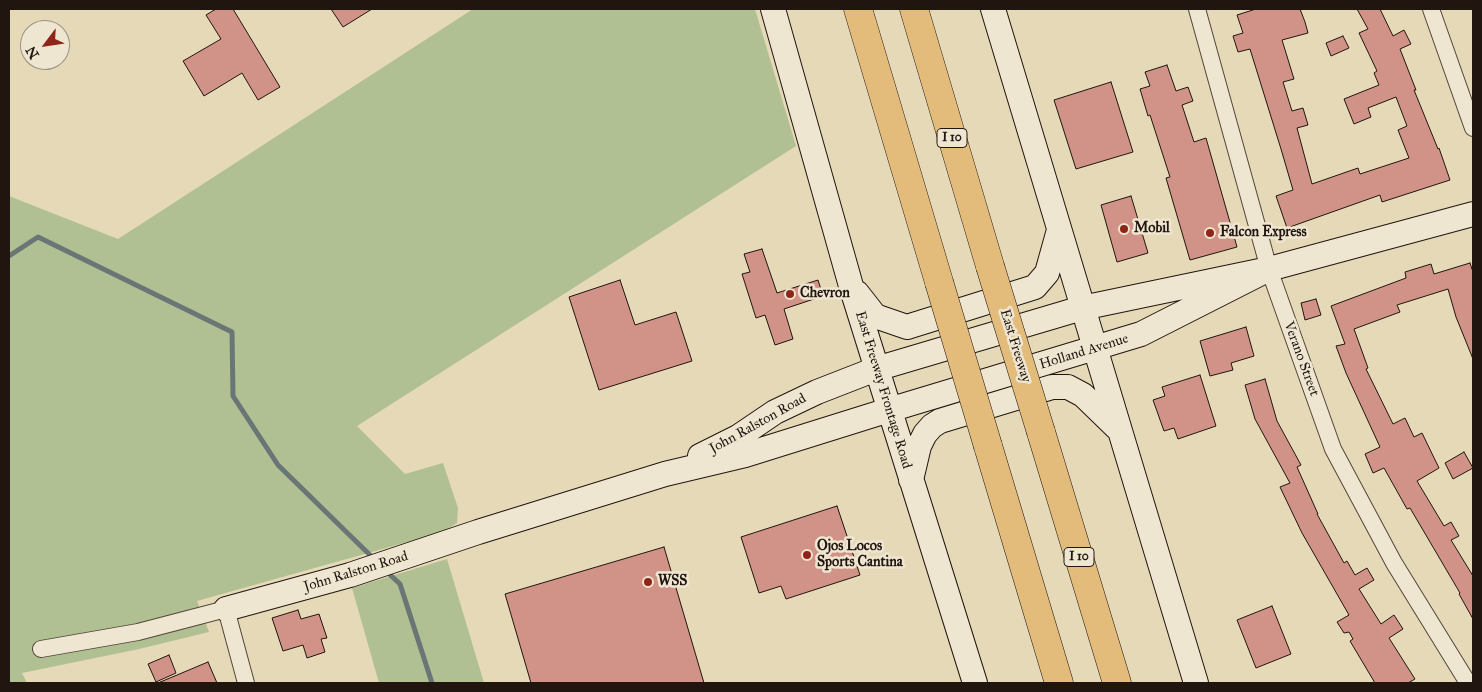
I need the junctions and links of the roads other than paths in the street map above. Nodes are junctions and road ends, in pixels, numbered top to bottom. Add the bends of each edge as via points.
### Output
1 (773, 9) edge
2 (854, 9) edge
3 (858, 9) edge
4 (914, 9) edge
5 (993, 9) edge
6 (1196, 9) edge
7 (1431, 9) edge
8 (871, 51) junction
9 (1473, 128) edge
10 (1473, 214) edge
11 (1059, 230) junction
12 (1269, 268) junction
13 (851, 286) junction
14 (1082, 308) junction
15 (1095, 349) junction
16 (876, 369) junction
17 (889, 410) junction
18 (1118, 429) junction
19 (665, 474) junction
20 (911, 482) junction
21 (226, 609) junction
22 (41, 649) dead end
23 (246, 683) edge
24 (975, 683) edge
25 (1059, 683) edge
26 (1117, 683) edge
27 (1196, 683) edge
28 (1468, 683) edge

1 - 13 main road, East Freeway Frontage Road
2 - 8 highway
3 - 8 highway
4 - 26 highway, East Freeway / I 10, bridge
5 - 11 main road
6 - 12 street, Verano Street
7 - 9 street
8 - 25 highway, bridge
10 - 12 main road, Holland Avenue
11 - 13 main road via 1047,273 1035,287 907,327 876,316
11 - 14 main road
12 - 14 main road, Holland Avenue
12 - 15 main road, Holland Avenue via 1141,334
12 - 28 street, Verano Street via 1333,449 1394,563
13 - 16 main road, East Freeway Frontage Road
14 - 15 main road
14 - 16 main road, John Ralston Road
15 - 17 main road, Holland Avenue
15 - 18 main road
16 - 17 main road, East Freeway Frontage Road
16 - 19 main road, John Ralston Road via 775,412 738,437
17 - 19 main road, John Ralston Road via 745,455
17 - 20 main road, East Freeway Frontage Road
18 - 20 main road via 1083,395 1068,387 1052,387 932,426 919,446
18 - 27 main road
19 - 21 main road, John Ralston Road via 350,575
20 - 24 main road, East Freeway Frontage Road
21 - 22 street, John Ralston Road via 138,632
21 - 23 street

